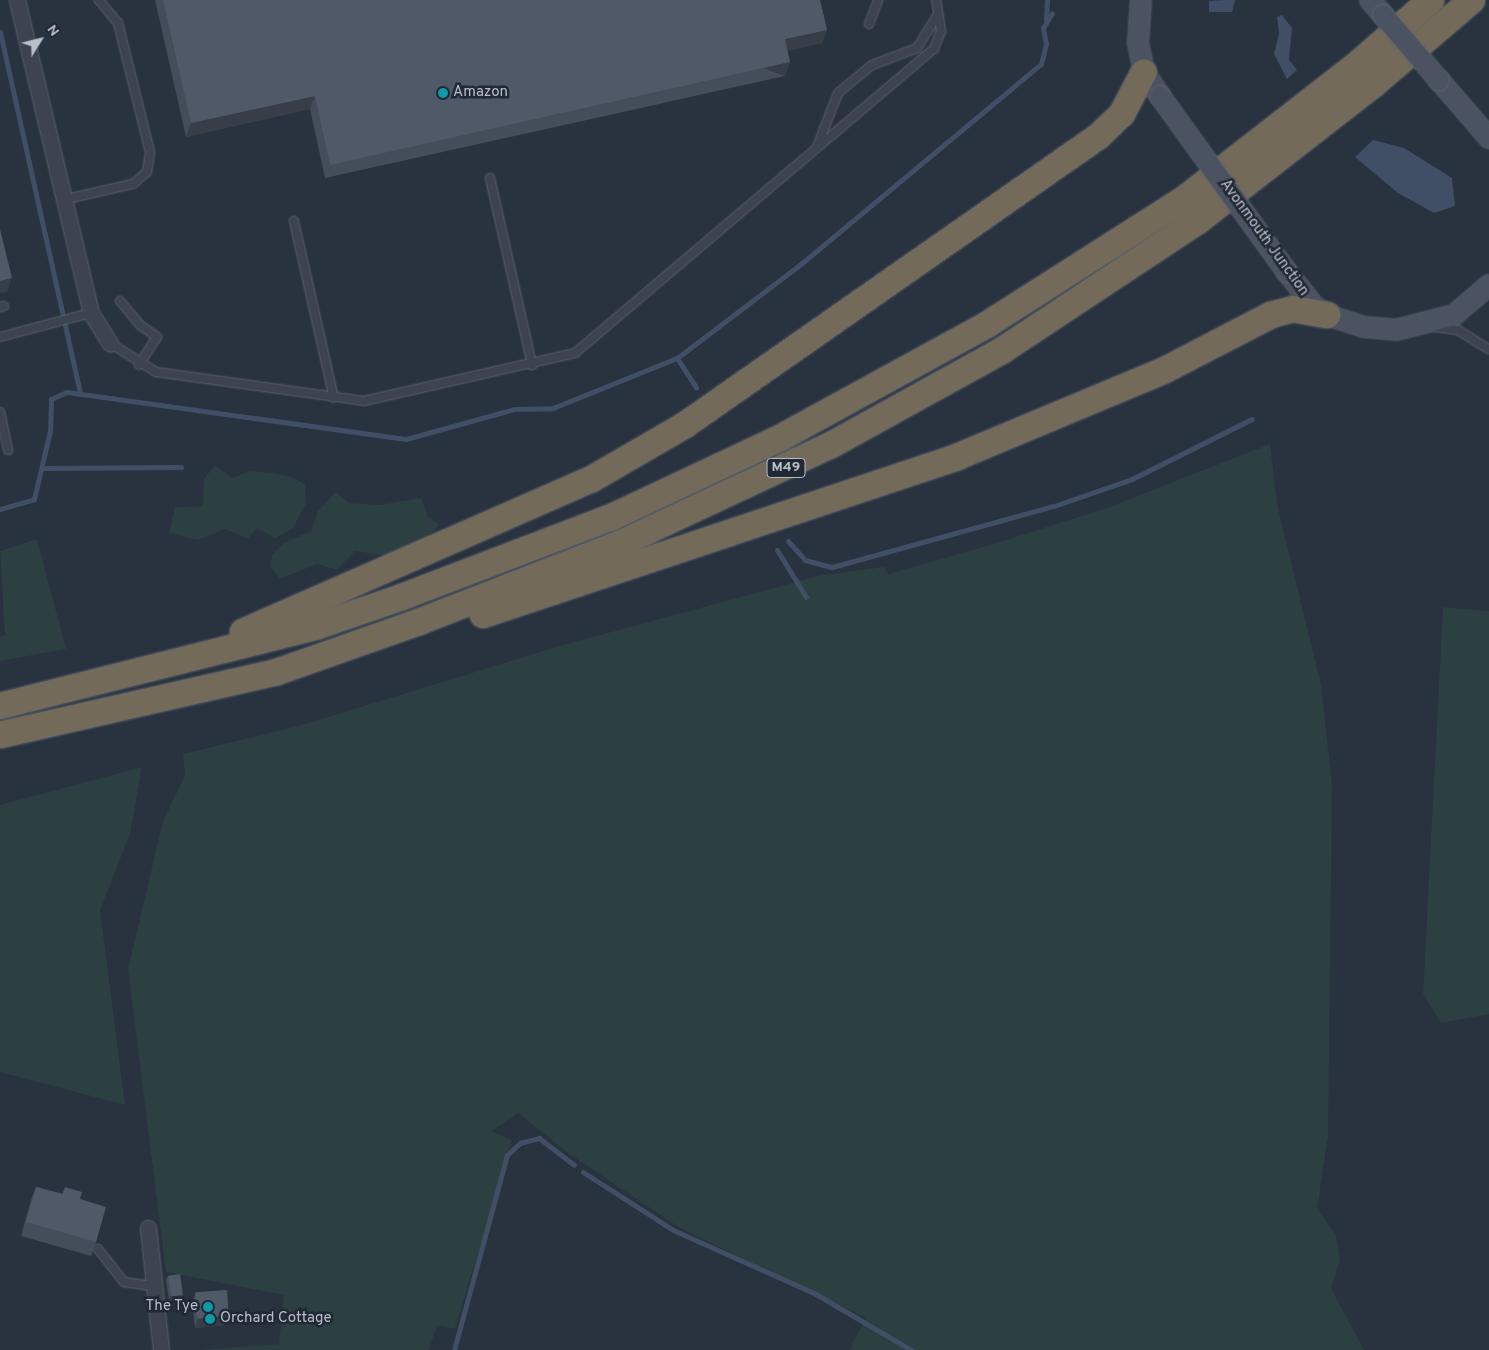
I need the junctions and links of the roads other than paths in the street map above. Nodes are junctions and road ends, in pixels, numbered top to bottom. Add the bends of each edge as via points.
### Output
1 (17, 0) edge
2 (99, 0) edge
3 (878, 0) edge
4 (936, 0) edge
5 (1141, 0) edge
6 (1431, 0) edge
7 (1472, 0) edge
8 (1377, 7) edge
9 (939, 12) junction
10 (869, 24) dead end
11 (1144, 72) junction
12 (1489, 138) edge
13 (817, 147) junction
14 (490, 178) dead end
15 (62, 200) junction
16 (294, 221) dead end
17 (1489, 285) edge
18 (120, 301) dead end
19 (91, 313) junction
20 (1327, 315) junction
21 (1424, 325) junction
22 (0, 337) edge
23 (110, 343) joint
24 (1489, 349) edge
25 (139, 365) junction
26 (532, 365) junction
27 (334, 398) junction
28 (0, 412) edge
29 (8, 450) dead end
30 (172, 664) junction
31 (277, 672) junction
32 (0, 706) edge
33 (0, 735) edge
34 (148, 1228) dead end
35 (98, 1249) edge
36 (154, 1286) junction
37 (161, 1350) edge

1 - 15 street
2 - 15 lane via 118,23 150,152 147,172 133,184
3 - 10 lane
4 - 9 lane
5 - 11 street, Avonmouth Junction via 1138,43
6 - 30 highway, M49 via 1360,62 1183,200 988,324 782,437 612,517 402,598 318,626
7 - 31 highway, M49 via 1373,86 1198,221 994,355 831,445 624,542
8 - 12 street, bridge
9 - 13 lane via 941,31 934,49
9 - 13 lane via 916,48 872,65 838,93 831,102
11 - 20 street, Avonmouth Junction, bridge via 1287,272 1314,306
11 - 30 highway, M49 via 1122,114 1099,136 684,425 592,478
13 - 26 lane via 600,335 575,353
14 - 26 lane
15 - 19 street
16 - 27 lane
17 - 21 street, Avonmouth Junction via 1454,315
18 - 25 lane via 140,325 157,337
19 - 22 lane
19 - 23 street
20 - 21 street, Avonmouth Junction via 1364,327 1396,330
20 - 31 highway, M49 via 1294,309 1271,315 1163,371 957,458 362,655
21 - 24 lane via 1458,330
23 - 25 lane
25 - 27 lane via 189,379
26 - 27 lane via 364,402
28 - 29 lane
30 - 32 highway, M49
31 - 33 highway, M49
34 - 36 street
35 - 36 lane via 124,1282
36 - 37 street

